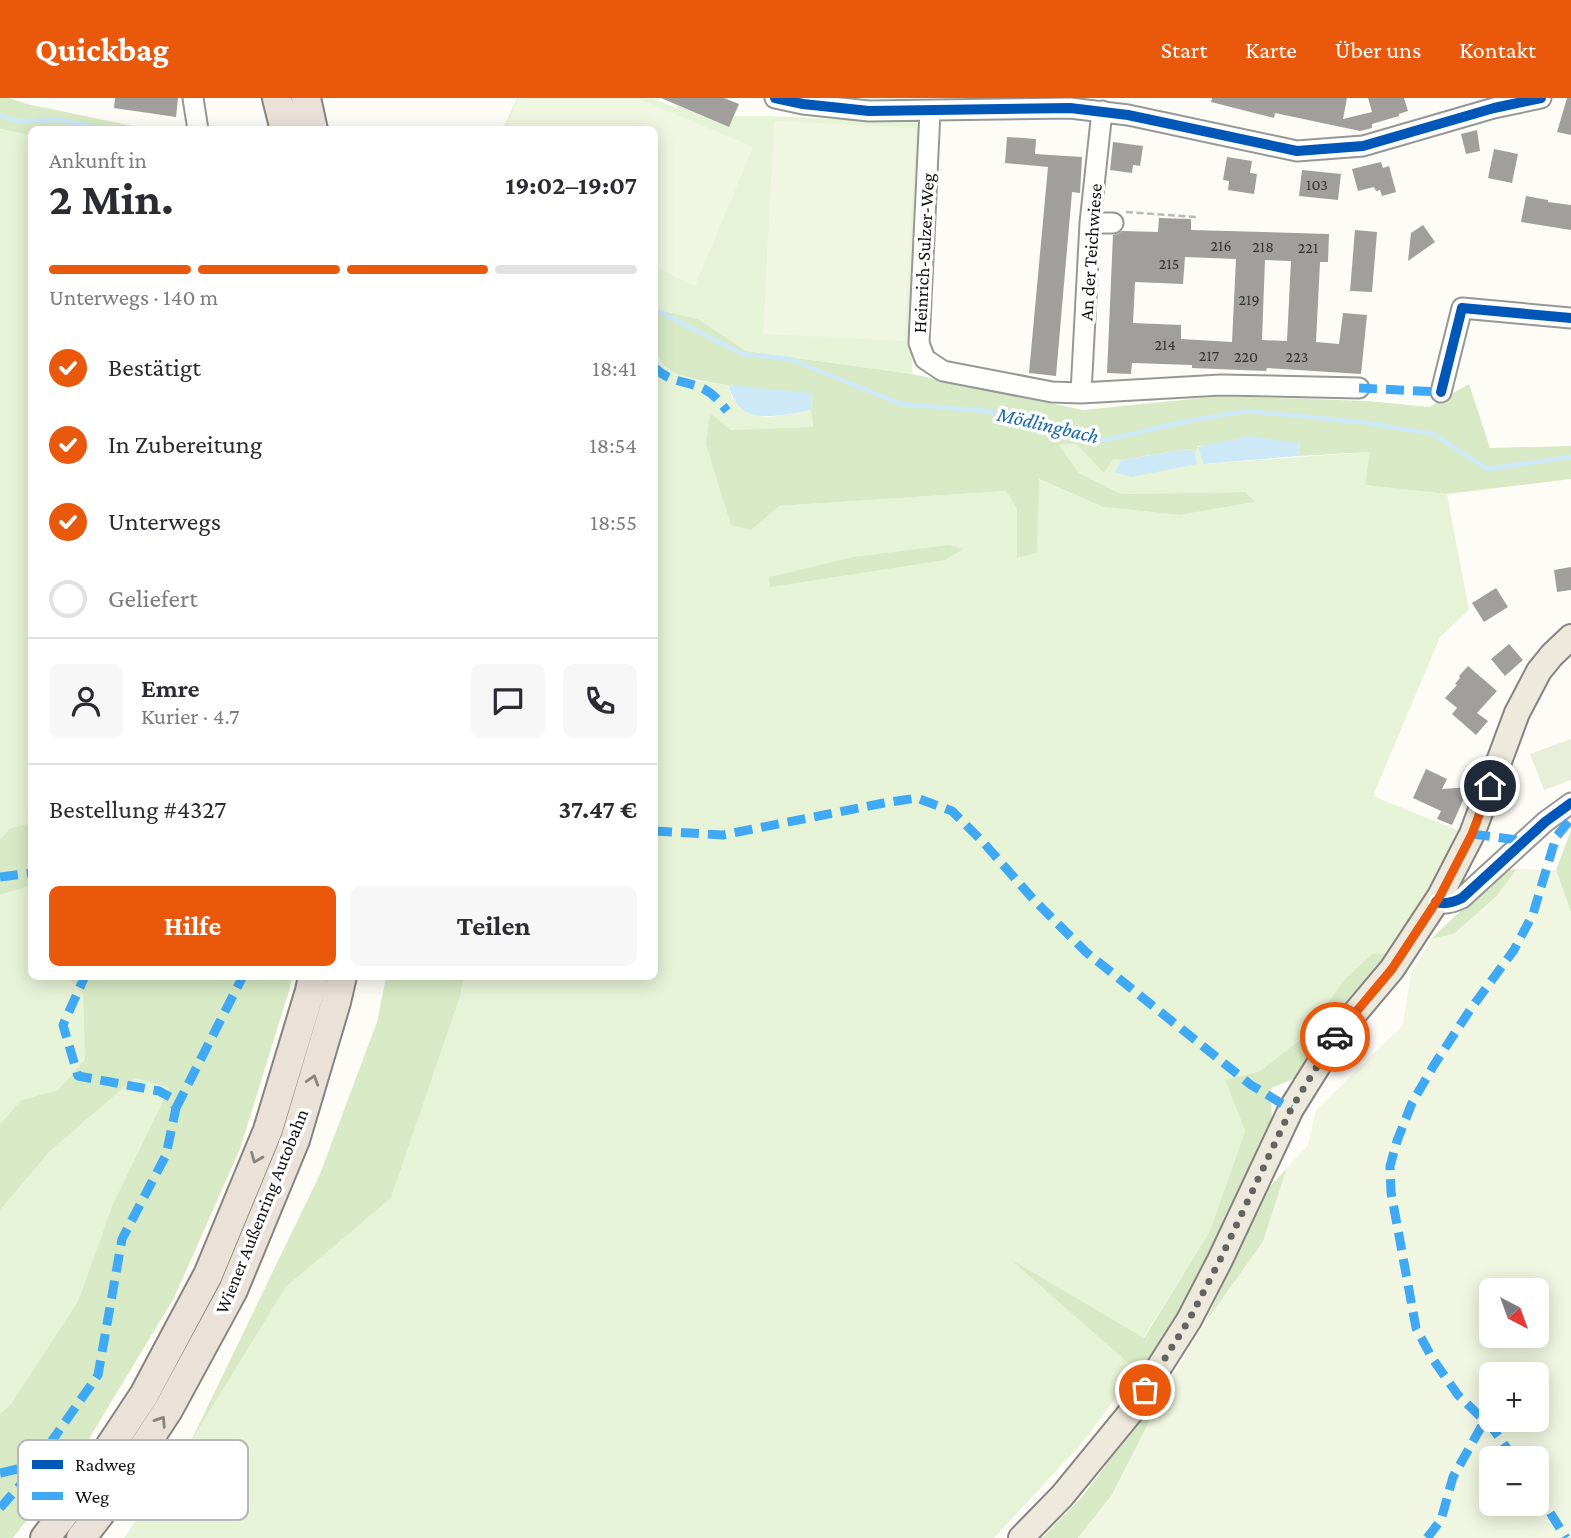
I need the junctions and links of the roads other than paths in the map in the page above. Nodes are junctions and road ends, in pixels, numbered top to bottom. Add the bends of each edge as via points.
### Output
1 (192, 98) edge
2 (277, 98) edge
3 (306, 98) edge
4 (775, 98) edge
5 (1542, 98) edge
6 (1002, 103) edge
7 (870, 104) edge
8 (930, 111) junction
9 (1102, 111) junction
10 (197, 126) edge
11 (284, 126) edge
12 (312, 126) edge
13 (1091, 216) junction
14 (1113, 223) dead end
15 (1571, 318) edge
16 (1359, 388) dead end
17 (1441, 392) dead end
18 (1081, 393) junction
19 (1571, 637) edge
20 (1571, 803) edge
21 (1436, 902) junction
22 (312, 980) edge
23 (341, 980) edge
24 (114, 1440) edge
25 (148, 1440) edge
26 (59, 1520) edge
27 (95, 1520) edge
28 (45, 1538) edge
29 (81, 1538) edge
30 (1021, 1538) edge

1 - 10 street
2 - 11 highway
3 - 12 highway
4 - 7 street via 803,104
5 - 9 street via 1363,146 1297,151
6 - 8 street
6 - 9 street
7 - 8 street
8 - 18 street, Heinrich-Sulzer-Weg via 919,343 925,359 943,370 1052,392
9 - 13 street, An der Teichwiese
13 - 14 street
13 - 18 street, An der Teichwiese
15 - 17 street via 1462,308
16 - 18 street, Heinrich-Sulzer-Weg via 1221,385
19 - 21 main road via 1539,671 1517,713 1472,834
20 - 21 street via 1462,898
21 - 30 main road via 1392,969 1339,1032 1291,1109 1189,1320 1130,1413
22 -> 24 highway, Wiener Außenring Autobahn via 268,1130 208,1275 144,1395
25 -> 23 highway, Wiener Außenring Autobahn via 233,1290 295,1140
26 -> 28 highway, Wiener Außenring Autobahn
29 -> 27 highway, Wiener Außenring Autobahn

